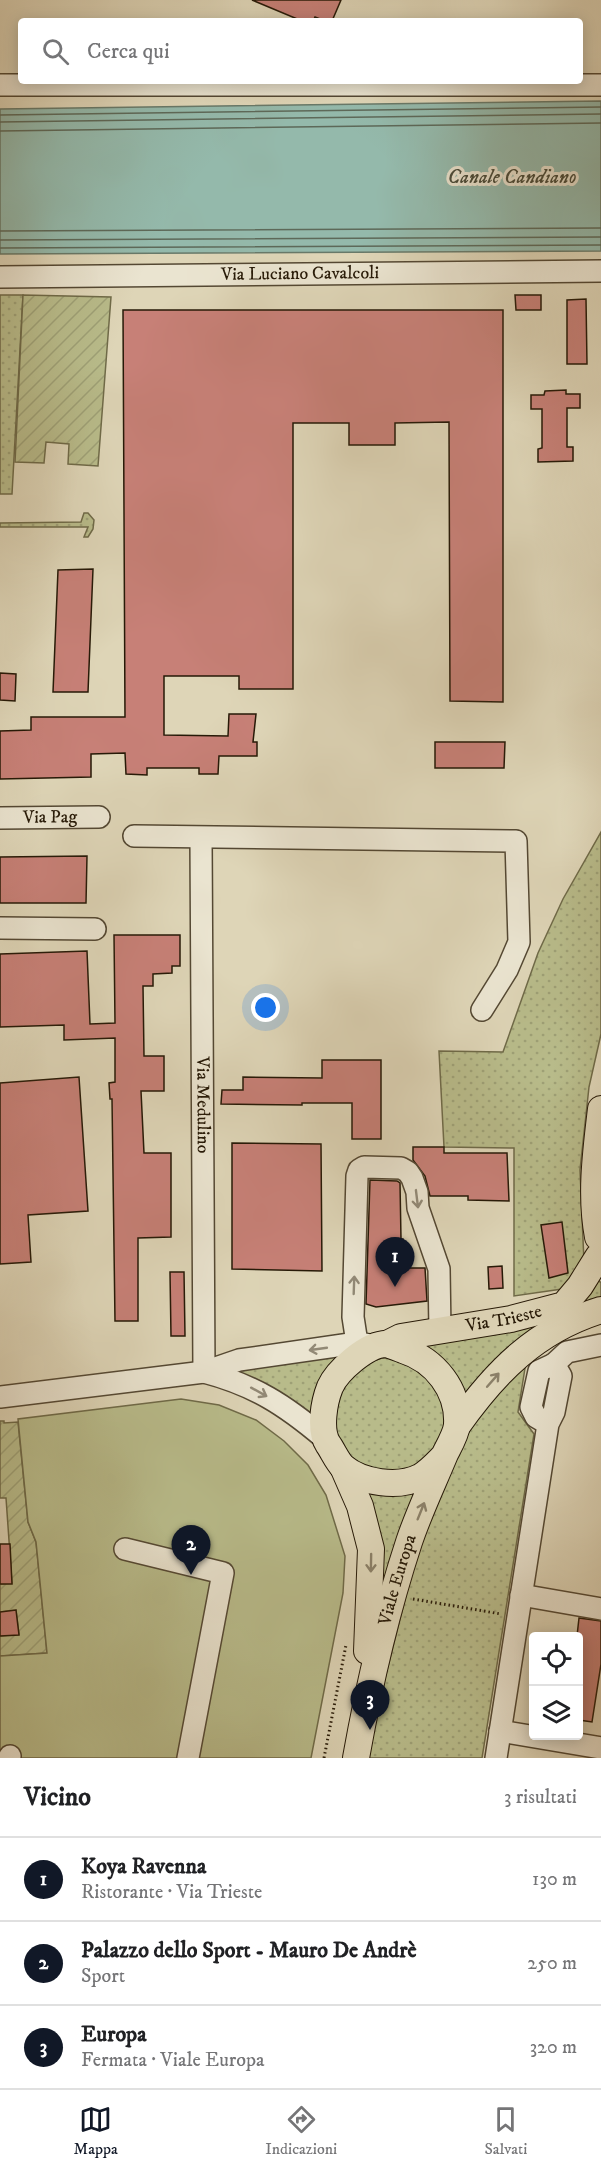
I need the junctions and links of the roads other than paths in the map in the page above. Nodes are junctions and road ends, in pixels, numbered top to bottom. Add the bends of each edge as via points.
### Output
1 (0, 85) edge
2 (601, 85) edge
3 (601, 271) edge
4 (0, 277) edge
5 (99, 817) dead end
6 (0, 818) edge
7 (134, 836) dead end
8 (201, 838) junction
9 (0, 928) edge
10 (95, 929) dead end
11 (482, 1010) dead end
12 (601, 1109) edge
13 (599, 1248) edge
14 (601, 1310) edge
15 (440, 1331) junction
16 (373, 1344) junction
17 (593, 1346) edge
18 (204, 1372) junction
19 (0, 1397) edge
20 (457, 1426) junction
21 (324, 1438) junction
22 (444, 1456) junction
23 (343, 1467) junction
24 (125, 1549) dead end
25 (521, 1595) junction
26 (601, 1609) edge
27 (365, 1708) junction
28 (500, 1731) junction
29 (600, 1741) edge
30 (188, 1758) edge
31 (356, 1758) edge
32 (496, 1758) edge

1 - 2 street
3 - 4 street, Via Luciano Cavalcoli
5 - 6 street, Via Pag
7 - 8 street
8 - 11 street via 516,841 519,942
8 - 18 street, Via Medulino
9 - 10 street
12 - 13 main road via 594,1217
13 - 15 main road, Via Trieste via 580,1286 564,1305
20 -> 14 main road, Via Trieste via 502,1369 529,1346
15 - 16 main road, Via Trieste
16 -> 15 street via 353,1317 357,1176 364,1167 401,1168 412,1178 439,1269
16 -> 18 street, Via Trieste via 238,1360
16 - 20 main road via 411,1352 433,1366 448,1384
16 - 21 main road via 331,1385 325,1405
17 - 25 street via 567,1352 554,1364 561,1376 548,1424
18 - 19 street, Via Trieste
18 -> 21 street, Via Trieste via 251,1388 289,1409
20 - 22 main road
21 - 23 main road
22 - 23 main road via 420,1477 395,1484 371,1482
27 -> 22 main road, Viale Europa via 412,1534
23 -> 27 main road, Viale Europa via 360,1506 371,1549
24 - 30 street via 224,1573
25 - 26 street
25 - 28 street
27 - 31 main road, Viale Europa
28 - 29 street
28 - 32 street

